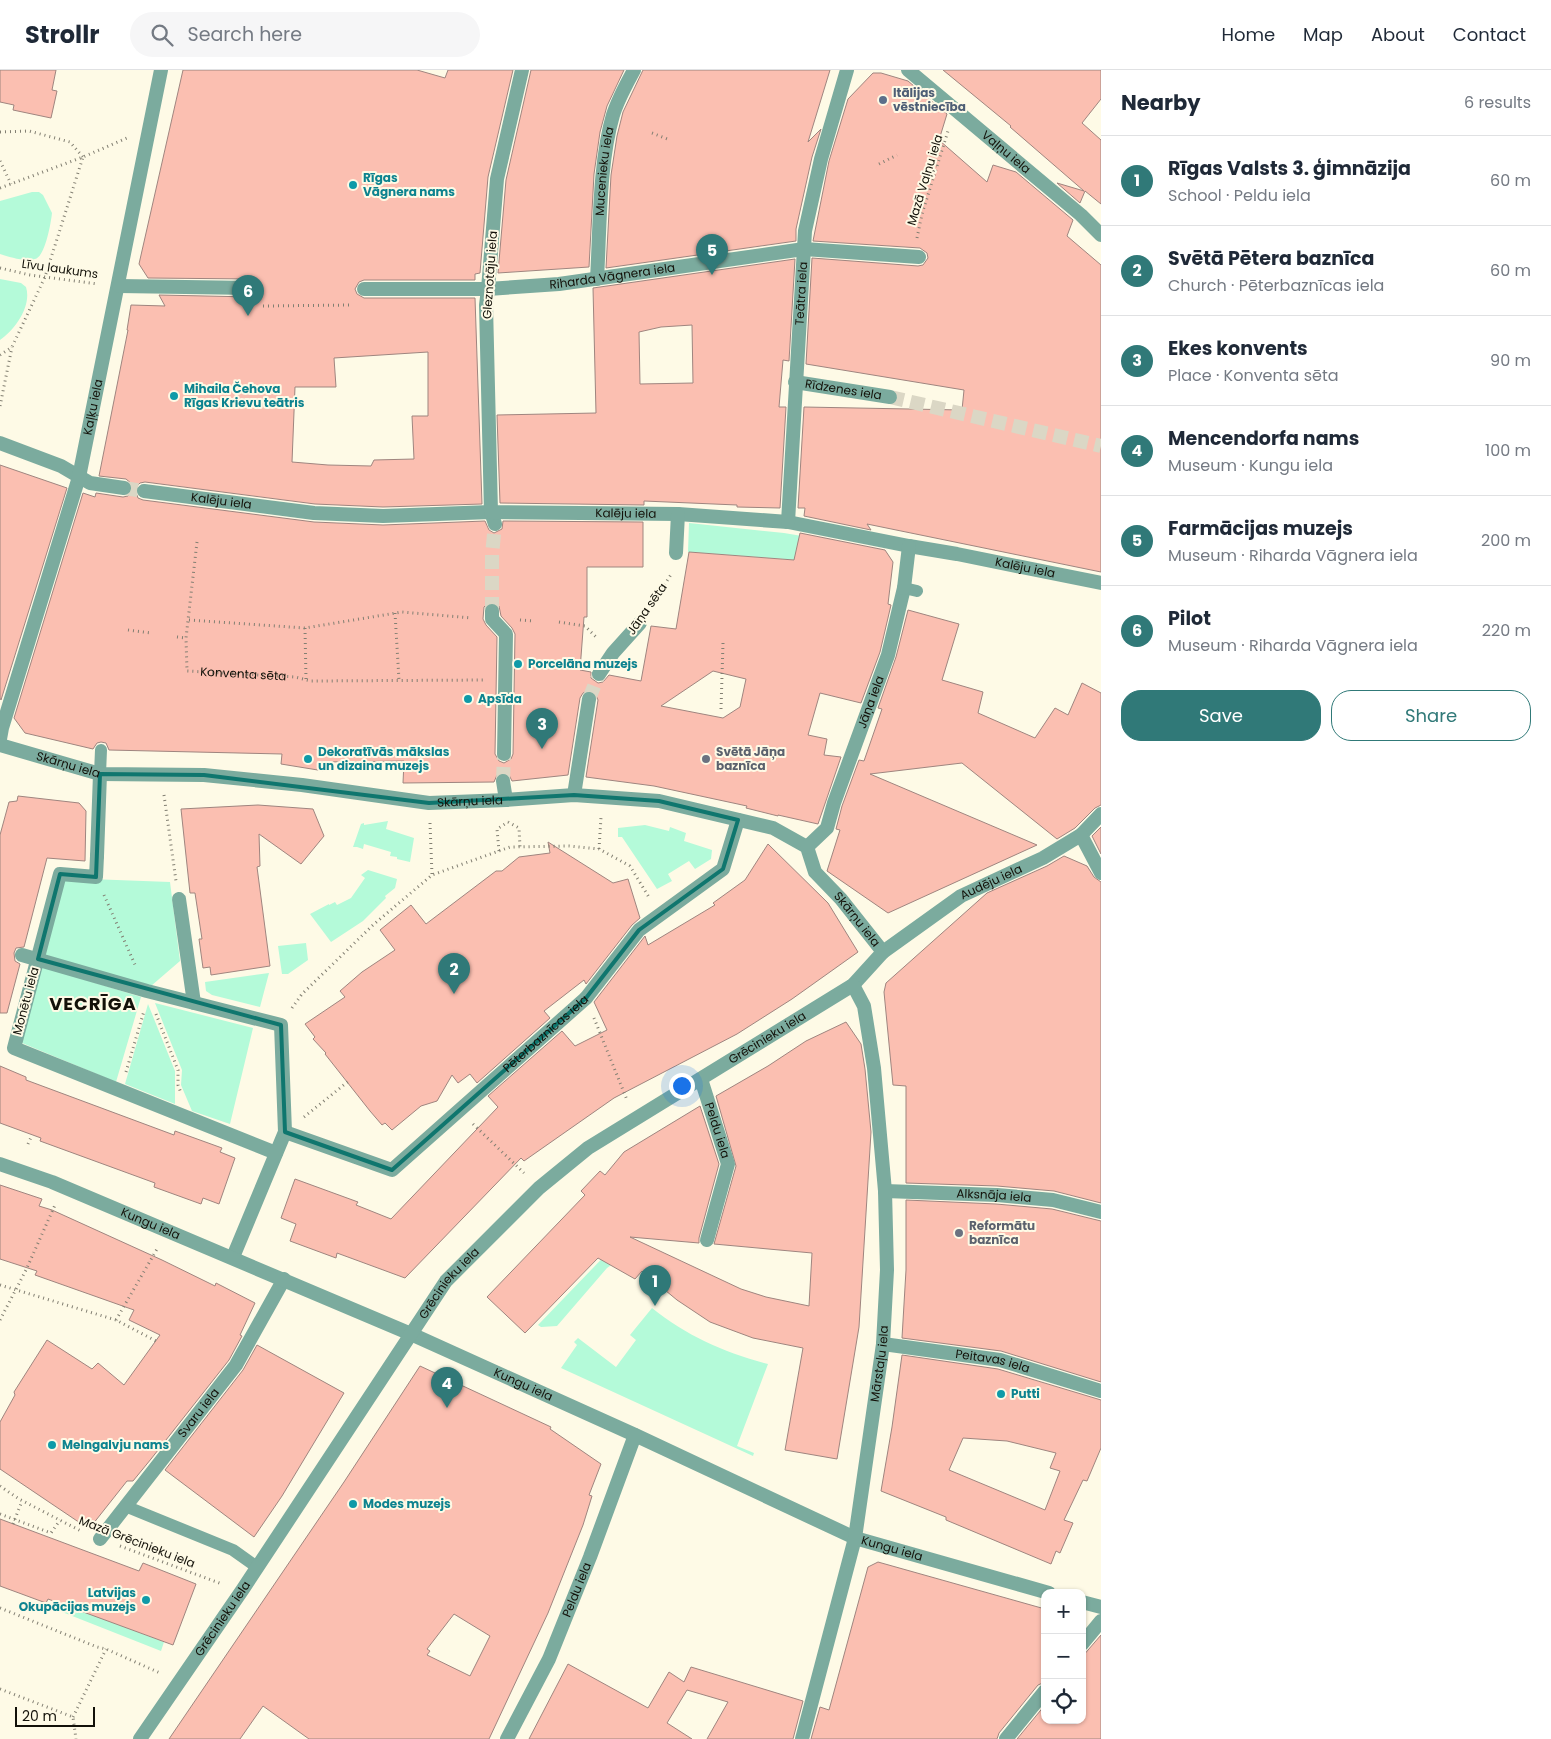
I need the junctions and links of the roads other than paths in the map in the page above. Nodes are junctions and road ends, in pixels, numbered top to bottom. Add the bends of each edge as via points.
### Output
1 (161, 70) edge
2 (522, 70) edge
3 (634, 70) edge
4 (847, 70) edge
5 (908, 70) edge
6 (1101, 235) edge
7 (804, 248) junction
8 (916, 256) road end
9 (597, 279) junction
10 (119, 286) junction
11 (245, 288) road end
12 (364, 289) dead end
13 (488, 289) junction
14 (796, 382) junction
15 (890, 397) tunnel mouth
16 (0, 443) edge
17 (79, 476) junction
18 (124, 488) tunnel mouth
19 (144, 491) tunnel mouth
20 (678, 514) junction
21 (493, 518) junction
22 (788, 522) junction
23 (909, 546) junction
24 (676, 553) dead end
25 (1101, 583) edge
26 (492, 615) tunnel mouth
27 (640, 623) road end
28 (599, 674) tunnel mouth
29 (589, 699) tunnel mouth
30 (0, 739) edge
31 (0, 745) edge
32 (101, 750) dead end
33 (504, 754) tunnel mouth
34 (100, 774) junction
35 (504, 782) tunnel mouth
36 (574, 795) junction
37 (506, 800) junction
38 (1101, 814) edge
39 (738, 820) junction
40 (1080, 835) junction
41 (807, 847) junction
42 (1101, 873) edge
43 (179, 899) road end
44 (883, 952) junction
45 (22, 955) dead end
46 (38, 959) junction
47 (853, 986) junction
48 (194, 1003) junction
49 (701, 1079) junction
50 (285, 1132) junction
51 (276, 1153) junction
52 (0, 1164) edge
53 (885, 1190) junction
54 (1101, 1212) edge
55 (707, 1240) dead end
56 (233, 1258) junction
57 (284, 1279) junction
58 (412, 1334) junction
59 (883, 1344) junction
60 (1101, 1391) edge
61 (635, 1435) junction
62 (125, 1506) junction
63 (855, 1538) junction
64 (100, 1539) road end
65 (257, 1566) junction
66 (1041, 1590) edge
67 (1086, 1603) edge
68 (1101, 1607) edge
69 (1101, 1621) edge
70 (1086, 1639) edge
71 (1041, 1696) edge
72 (140, 1739) edge
73 (507, 1739) edge
74 (802, 1739) edge
75 (1006, 1739) edge

1 - 10 street, Kaļķu iela
2 - 13 street, Gleznotāju iela via 497,179
3 - 9 street, Mucenieku iela via 612,118 603,178
4 - 7 street, Teātra iela via 821,159
5 - 6 street, Vaļņu iela
7 - 8 street, Riharda Vāgnera iela
7 - 9 street, Riharda Vāgnera iela
7 - 14 street, Teātra iela
9 - 13 street, Riharda Vāgnera iela
10 - 11 street
10 - 17 street, Kaļķu iela
12 - 13 street, Riharda Vāgnera iela
13 - 21 street, Gleznotāju iela
14 - 15 street, Rīdzenes iela
14 - 22 street, Teātra iela
16 - 17 street
17 - 18 street via 90,483
17 - 30 street, Kaļķu iela
19 - 21 street, Kalēju iela via 314,513
20 - 21 street, Kalēju iela
20 - 22 street, Kalēju iela
20 - 24 street
22 - 23 street, Kalēju iela
23 - 25 street, Kalēju iela
23 - 41 street, Jāņa iela via 911,589 827,828
26 - 33 street via 506,634
27 - 28 street, Jāņa sēta
29 - 36 street
31 - 34 street, Skārņu iela
32 - 34 lane
34 - 37 street, Skārņu iela via 204,775 429,803
34 - 46 street, Monētu iela via 96,876 60,874
35 - 37 street
36 - 37 street, Skārņu iela
36 - 39 street, Skārņu iela via 659,800
38 - 40 street, Audēju iela
39 - 41 street, Skārņu iela via 773,828
39 - 50 street, Pēterbaznīcas iela via 724,869 639,930 586,998 392,1170
40 - 42 street
40 - 44 street, Audēju iela via 1043,858 961,896
41 - 44 street, Skārņu iela via 815,872 842,899
43 - 48 street
44 - 47 street, Grēcinieku iela
45 - 46 street
46 - 48 street
46 - 51 street, Monētu iela via 14,1048
47 - 49 street, Grēcinieku iela
47 - 53 street, Mārstaļu iela via 864,1006 874,1068
48 - 50 street via 281,1025
49 - 55 street, Peldu iela via 728,1164
49 - 58 street, Grēcinieku iela via 588,1148 539,1188 446,1281
50 - 51 street
51 - 56 street
52 - 56 street, Kungu iela
53 - 54 street, Alksnāja iela via 1053,1200
53 - 59 street, Mārstaļu iela via 887,1270
56 - 57 street, Kungu iela
57 - 58 street, Kungu iela
57 - 62 street, Svaru iela via 236,1365
58 - 61 street, Kungu iela
58 - 65 street, Grēcinieku iela
59 - 60 street, Peitavas iela via 1000,1360
59 - 63 street, Mārstaļu iela
61 - 63 street, Kungu iela
61 - 73 street, Peldu iela via 549,1659
62 - 64 street, Svaru iela
62 - 65 lane via 233,1550
63 - 66 street, Kungu iela
63 - 74 street, Mārstaļu iela
65 - 72 street, Grēcinieku iela
67 - 68 street
69 - 70 street
71 - 75 street

